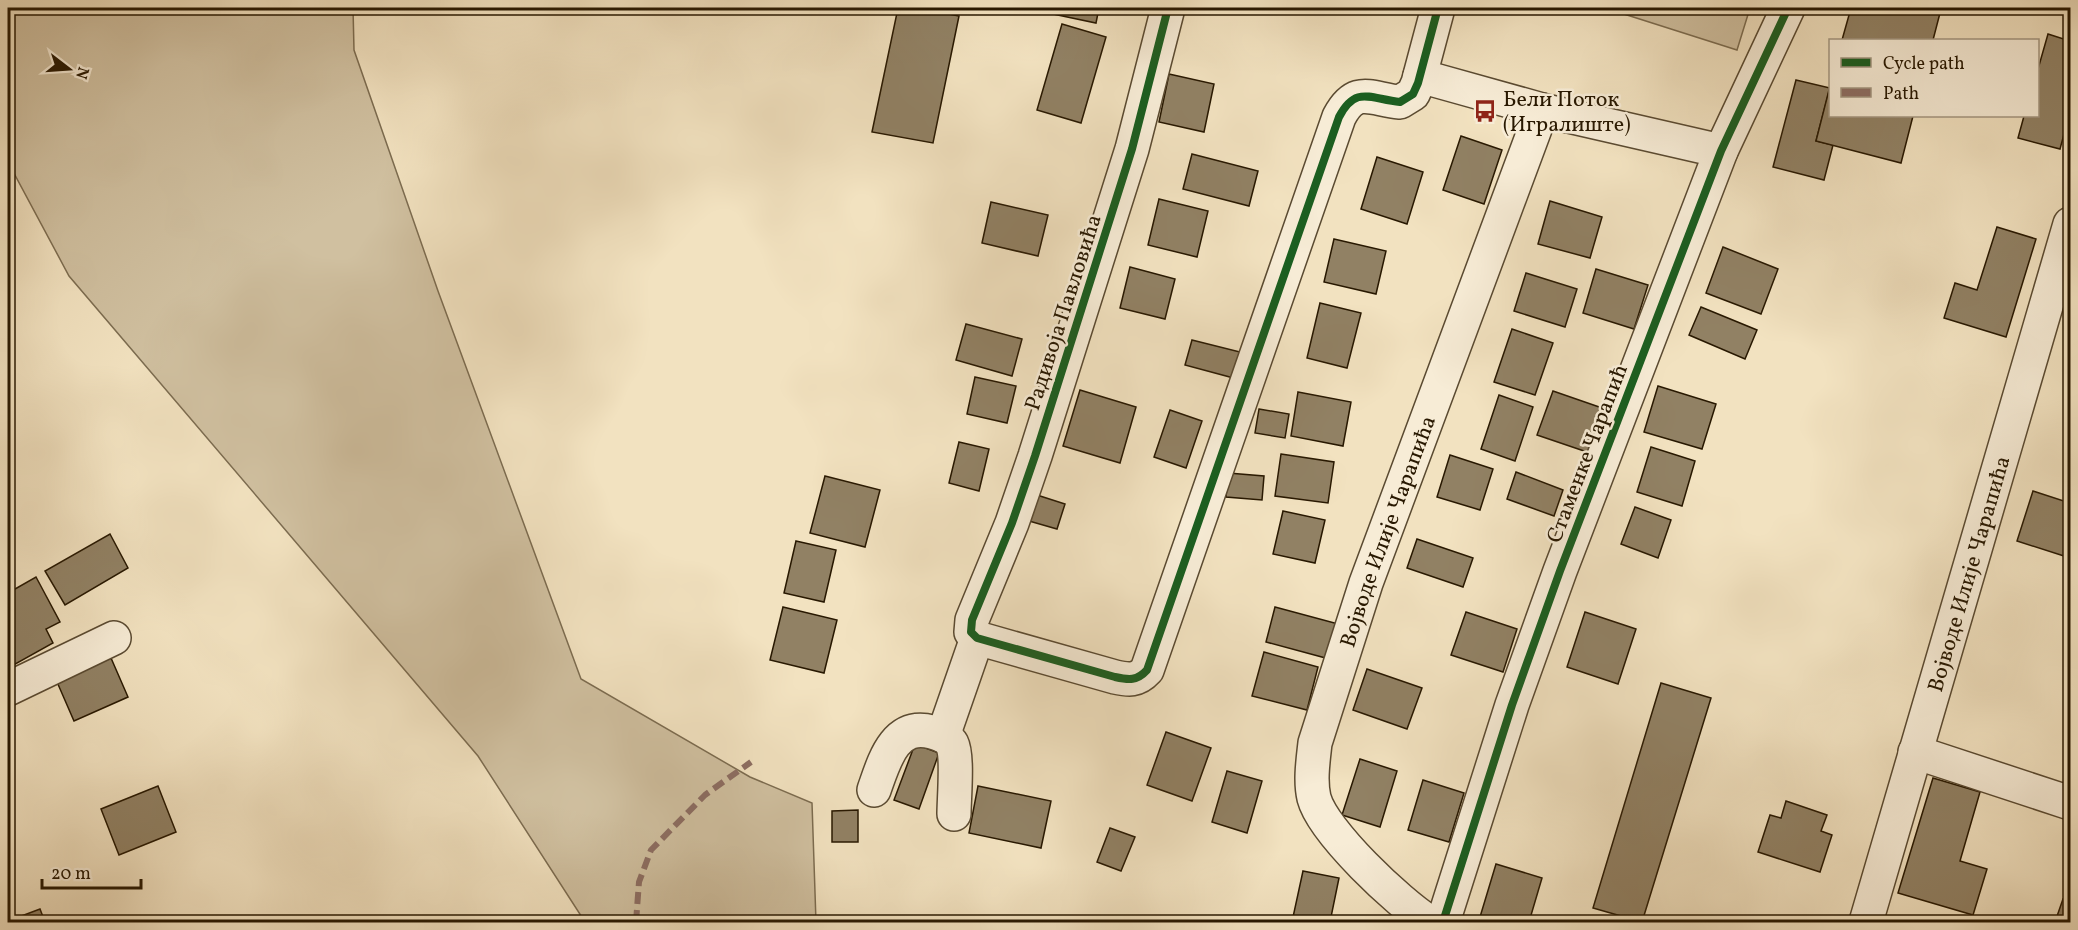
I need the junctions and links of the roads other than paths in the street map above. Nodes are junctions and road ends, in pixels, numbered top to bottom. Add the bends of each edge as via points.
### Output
1 (1168, 8) edge
2 (1438, 8) edge
3 (1788, 8) edge
4 (1420, 76) junction
5 (1542, 110) junction
6 (1721, 151) junction
7 (2070, 224) edge
8 (975, 629) junction
9 (114, 638) dead end
10 (8, 689) edge
11 (944, 736) junction
12 (1915, 752) junction
13 (874, 790) dead end
14 (2070, 803) edge
15 (954, 814) dead end
16 (1429, 922) edge
17 (1443, 922) edge
18 (1866, 922) edge

1 - 8 street, Радивоја Павловића via 1132,149 1035,456
2 - 4 street
3 - 6 street, Стаменке Чарапић
4 - 5 street
4 - 8 street via 1413,94 1400,102 1363,96 1350,100 1339,117 1147,670 1130,680 1115,678
5 - 6 street
5 - 16 street, Војводе Илије Чарапића via 1366,583 1315,743 1314,799 1329,826 1375,877
6 - 17 street, Стаменке Чарапић via 1560,571 1512,705
7 - 12 street, Војводе Илије Чарапића
8 - 11 street, Радивоја Павловића
9 - 10 street
11 - 13 street via 913,731 897,739
11 - 15 street via 952,744 954,757
12 - 14 street
12 - 18 street, Војводе Илије Чарапића

